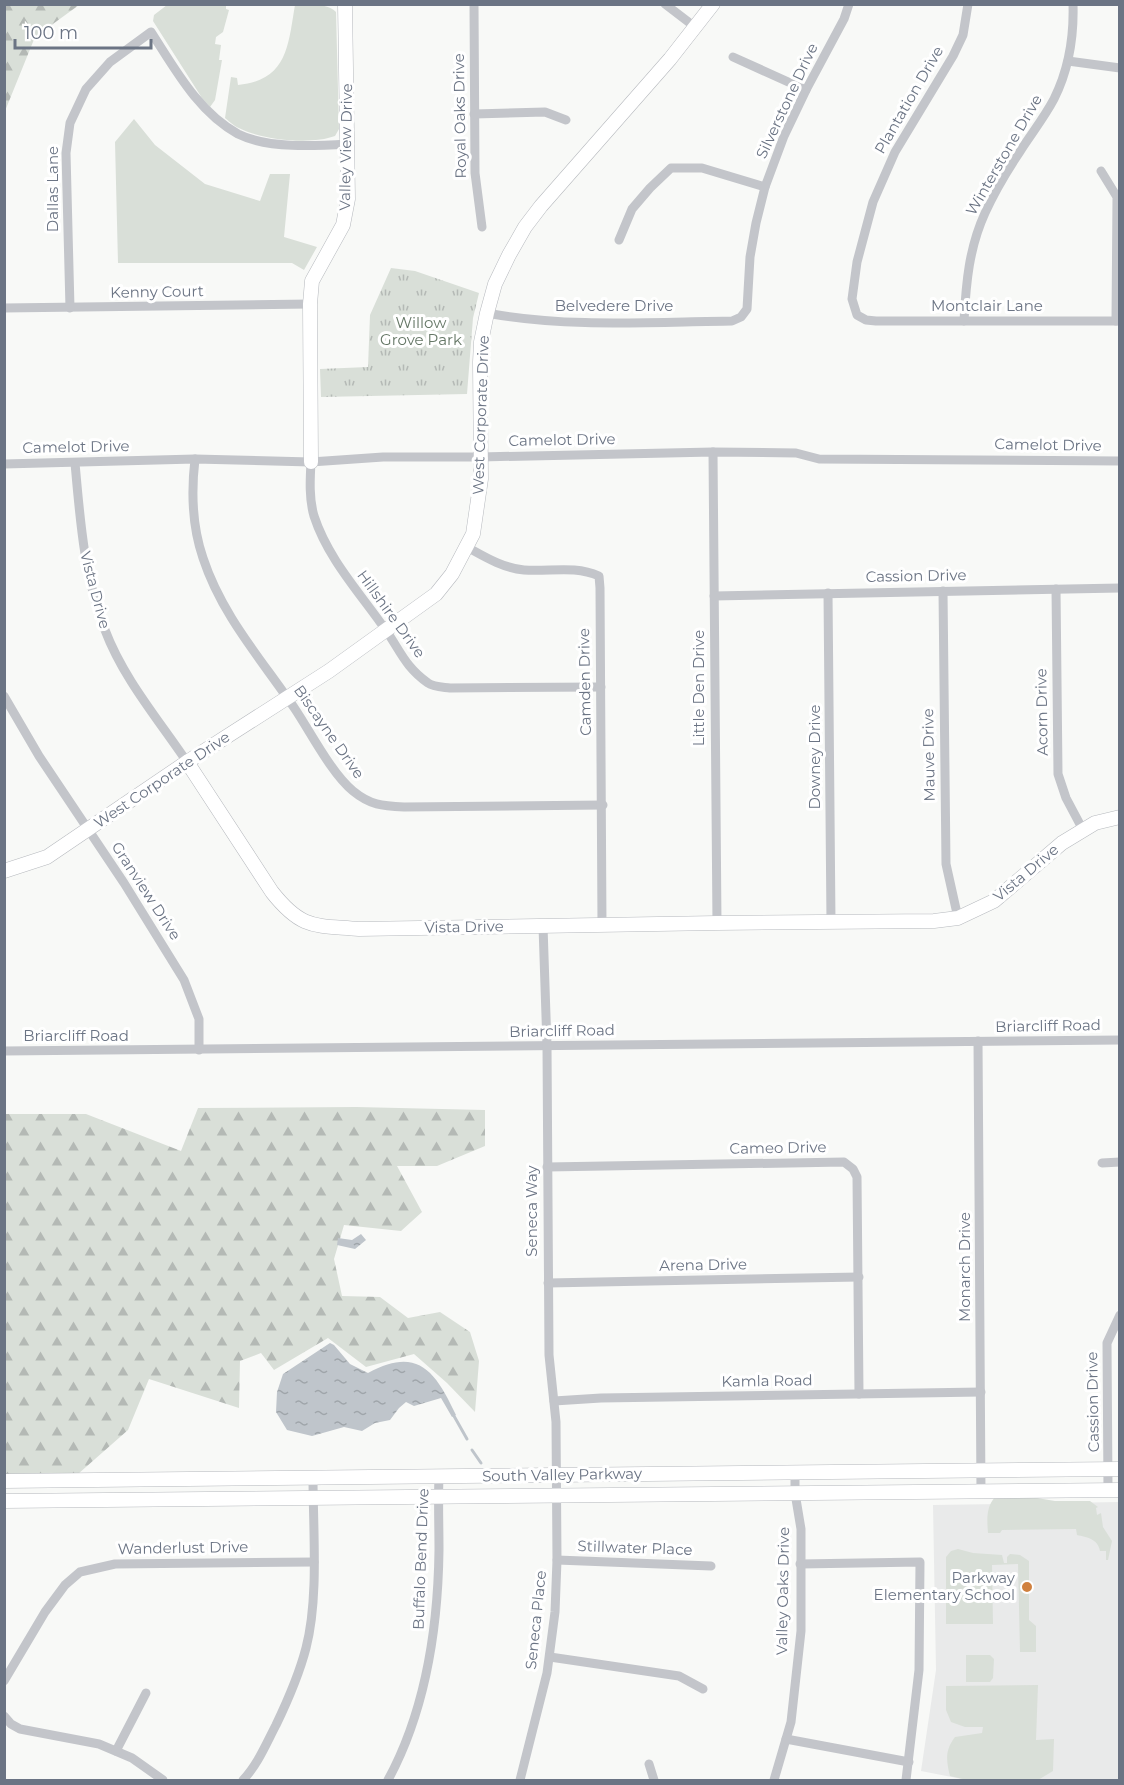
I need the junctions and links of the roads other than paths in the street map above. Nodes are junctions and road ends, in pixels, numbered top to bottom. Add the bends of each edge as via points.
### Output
1 (345, 4) edge
2 (474, 4) edge
3 (665, 4) edge
4 (713, 4) edge
5 (849, 4) edge
6 (968, 4) edge
7 (1073, 4) edge
8 (695, 27) junction
9 (733, 57) dead end
10 (1068, 61) junction
11 (1119, 68) edge
12 (806, 90) junction
13 (474, 114) junction
14 (566, 120) dead end
15 (348, 144) junction
16 (1101, 171) dead end
17 (765, 187) junction
18 (482, 227) dead end
19 (619, 240) dead end
20 (310, 304) junction
21 (4, 308) edge
22 (70, 308) junction
23 (487, 312) junction
24 (857, 315) joint
25 (741, 317) joint
26 (964, 321) junction
27 (1118, 321) edge
28 (713, 452) junction
29 (480, 457) junction
30 (195, 459) junction
31 (1119, 461) edge
32 (311, 462) junction
33 (75, 463) junction
34 (4, 464) edge
35 (467, 547) junction
36 (1119, 588) edge
37 (1056, 589) junction
38 (943, 591) junction
39 (828, 593) junction
40 (714, 596) junction
41 (387, 631) junction
42 (601, 687) junction
43 (4, 696) edge
44 (287, 698) junction
45 (187, 762) junction
46 (603, 805) junction
47 (1119, 818) edge
48 (88, 829) junction
49 (1083, 830) junction
50 (4, 871) edge
51 (958, 918) junction
52 (831, 922) junction
53 (717, 923) junction
54 (602, 925) junction
55 (543, 926) junction
56 (1119, 1040) edge
57 (978, 1041) junction
58 (547, 1046) junction
59 (200, 1050) junction
60 (4, 1051) edge
61 (1119, 1162) edge
62 (1102, 1163) dead end
63 (547, 1167) junction
64 (859, 1278) junction
65 (548, 1283) junction
66 (1119, 1315) edge
67 (981, 1392) junction
68 (859, 1394) junction
69 (554, 1401) junction
70 (1114, 1469) edge
71 (982, 1470) junction
72 (795, 1473) junction
73 (555, 1475) junction
74 (440, 1476) junction
75 (313, 1478) junction
76 (4, 1481) edge
77 (1114, 1490) edge
78 (981, 1491) junction
79 (795, 1493) junction
80 (556, 1496) junction
81 (438, 1497) junction
82 (313, 1498) junction
83 (4, 1501) edge
84 (557, 1560) junction
85 (314, 1562) junction
86 (800, 1564) junction
87 (711, 1566) dead end
88 (550, 1657) junction
89 (4, 1682) edge
90 (703, 1689) dead end
91 (146, 1693) dead end
92 (4, 1716) edge
93 (786, 1739) junction
94 (116, 1751) junction
95 (909, 1762) junction
96 (649, 1764) dead end
97 (163, 1780) edge
98 (243, 1780) edge
99 (388, 1780) edge
100 (520, 1780) edge
101 (654, 1780) edge
102 (774, 1780) edge
103 (906, 1780) edge

1 - 15 street, Valley View Drive
2 - 13 street, Royal Oaks Drive
3 - 8 street
4 - 8 street, West Corporate Drive
5 - 12 street, Silverstone Drive
6 - 24 street, Plantation Drive via 963,35 953,56 895,152 873,201 857,262 852,298
7 - 10 street, Winterstone Drive
8 - 23 street, West Corporate Drive via 525,227 500,274
9 - 12 street
10 - 11 street
10 - 26 street, Winterstone Drive via 1054,99 985,212 970,253
12 - 17 street, Silverstone Drive
13 - 14 street via 545,112
13 - 18 street, Royal Oaks Drive via 475,173
15 - 20 street, Valley View Drive via 348,199 343,225 312,281
15 - 22 street, Dallas Lane via 296,145 239,135 205,108 179,76 152,32 110,62 86,90 70,123 66,153
16 - 27 street via 1117,197
17 - 19 street via 702,168 671,168 632,209
17 - 25 street, Silverstone Drive via 750,257 747,309
20 - 22 street, Kenny Court
20 - 32 street, Valley View Drive
21 - 22 street, Kenny Court
23 - 25 street, Belvedere Drive via 535,321 732,321
23 - 29 street, West Corporate Drive via 480,362
24 - 26 street, Montclair Lane via 876,321
26 - 27 street, Montclair Lane
28 - 29 street, Camelot Drive
28 - 31 street, Camelot Drive via 796,453 819,459
28 - 40 street, Little Den Drive
29 - 32 street, Camelot Drive
29 - 35 street, West Corporate Drive via 477,510
30 - 32 street, Camelot Drive
30 - 33 street, Camelot Drive
30 - 44 street, Biscayne Drive via 193,512 210,578 235,626
32 - 41 street, Hillshire Drive via 311,502 321,533 350,582
33 - 34 street, Camelot Drive
33 - 45 street, Vista Drive via 84,550 105,631 147,705
35 - 41 street, West Corporate Drive via 436,594
35 - 42 street, Camden Drive via 511,568 585,570 599,576
36 - 37 street, Cassion Drive
37 - 38 street, Cassion Drive
37 - 49 street, Acorn Drive via 1058,774
38 - 39 street, Cassion Drive
38 - 51 street, Mauve Drive via 946,864
39 - 40 street, Cassion Drive
39 - 52 street, Downey Drive
40 - 53 street, Little Den Drive
41 - 42 street, Hillshire Drive via 409,666 430,685
41 - 44 street, West Corporate Drive
42 - 46 street, Camden Drive
43 - 48 street, Granview Drive
44 - 45 street, West Corporate Drive
44 - 46 street, Biscayne Drive via 340,777 376,805
45 - 48 street, West Corporate Drive
45 - 55 street, Vista Drive via 272,892 286,910 309,925 359,929
46 - 54 street, Camden Drive
47 - 49 street, Vista Drive
48 - 50 street, West Corporate Drive via 47,857
48 - 59 street, Granview Drive via 184,980 199,1019
49 - 51 street, Vista Drive via 994,901
51 - 52 street, Vista Drive
52 - 53 street, Vista Drive
53 - 54 street, Vista Drive
54 - 55 street, Vista Drive
55 - 58 street, Seneca Way
56 - 57 street, Briarcliff Road
57 - 58 street, Briarcliff Road
57 - 67 street, Monarch Drive
58 - 59 street, Briarcliff Road
58 - 63 street, Seneca Way
59 - 60 street, Briarcliff Road
61 - 62 street
63 - 64 street, Cameo Drive via 844,1162 857,1177
63 - 65 street, Seneca Way
64 - 65 street, Arena Drive
64 - 68 street, Cameo Drive
65 - 69 street, Seneca Way
66 - 70 street, Cassion Drive via 1107,1343
67 - 68 street, Kamla Road
67 - 71 street, Monarch Drive
68 - 69 street, Kamla Road
69 - 73 street, Seneca Way
70 - 71 street, South Valley Parkway
70 - 77 street, Cassion Drive
71 - 72 street, South Valley Parkway
71 - 78 street, Monarch Drive
72 - 73 street, South Valley Parkway
72 - 79 street, Valley Oaks Drive
73 - 74 street, South Valley Parkway
73 - 80 street, Seneca Way
74 - 75 street, South Valley Parkway
74 - 81 street, Buffalo Bend Drive
75 - 76 street, South Valley Parkway
75 - 82 street
77 - 78 street, South Valley Parkway
78 - 79 street, South Valley Parkway
79 - 80 street, South Valley Parkway
79 - 86 street, Valley Oaks Drive via 801,1529
80 - 81 street, South Valley Parkway
80 - 84 street, Seneca Place
81 - 82 street, South Valley Parkway
81 - 99 street, Buffalo Bend Drive via 437,1599 430,1655 415,1716
82 - 83 street, South Valley Parkway
82 - 85 street
84 - 87 street, Stillwater Place
84 - 88 street, Seneca Place
85 - 89 street, Wanderlust Drive via 115,1564 80,1572 45,1612
85 - 98 street via 310,1620 299,1670 260,1757
86 - 93 street, Valley Oaks Drive via 801,1631
86 - 95 street via 920,1562 919,1671
88 - 90 street via 679,1676
88 - 100 street, Seneca Place
91 - 94 street
92 - 94 street via 20,1728
93 - 95 street
93 - 102 street, Valley Oaks Drive
94 - 97 street
95 - 103 street
96 - 101 street

